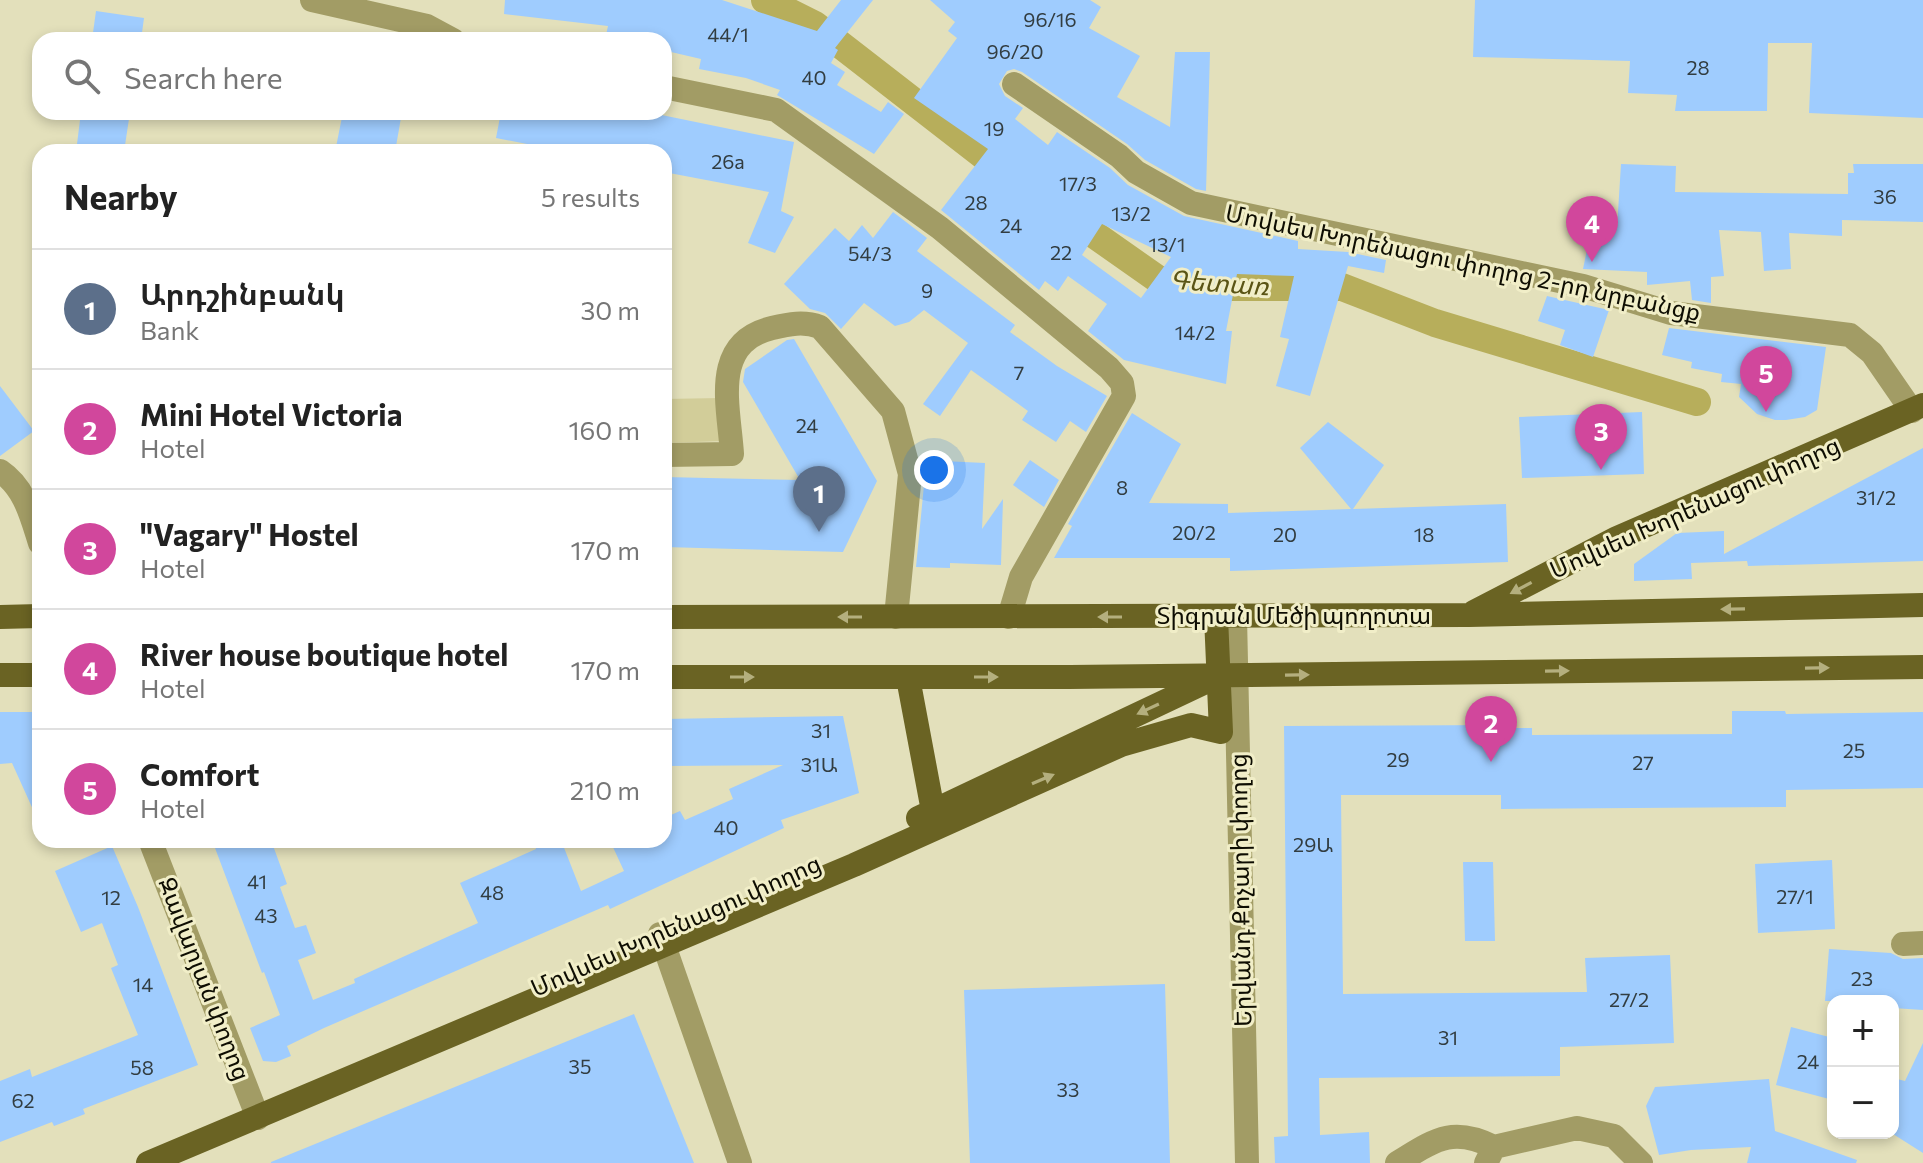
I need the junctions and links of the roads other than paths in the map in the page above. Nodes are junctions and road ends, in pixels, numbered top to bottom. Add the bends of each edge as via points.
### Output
1 (312, 0) edge
2 (438, 32) edge
3 (1014, 84) dead end
4 (672, 89) edge
5 (1917, 408) edge
6 (672, 455) edge
7 (0, 471) edge
8 (32, 518) edge
9 (1923, 605) edge
10 (1469, 615) junction
11 (32, 616) edge
12 (0, 617) edge
13 (672, 617) edge
14 (896, 617) junction
15 (1009, 617) junction
16 (1226, 617) junction
17 (1923, 667) edge
18 (0, 675) edge
19 (32, 675) edge
20 (1227, 675) junction
21 (672, 677) edge
22 (908, 678) junction
23 (1221, 732) junction
24 (933, 811) junction
25 (153, 848) edge
26 (663, 940) junction
27 (256, 1114) junction
28 (1490, 1155) edge
29 (127, 1163) edge
30 (148, 1163) edge
31 (740, 1163) edge
32 (1234, 1163) edge
33 (1247, 1163) edge
34 (1397, 1163) edge
35 (1641, 1163) edge

1 - 2 street
3 - 5 street, Մովսես Խորենացու փողոց 2-րդ նրբանցք via 1136,172 1191,203 1583,286 1671,313 1850,335 1872,353
4 - 15 street via 776,110 940,228 1122,383 1124,396 1021,577
5 -> 10 main road, Մովսես Խորենացու փողոց via 1617,538
6 - 14 street via 732,454 726,370 735,350 759,331 791,324 820,327 893,411 910,474
7 - 8 street via 26,500
9 -> 10 main road, Տիգրան Մեծի պողոտա
10 - 16 main road, Տիգրան Մեծի պողոտա
11 - 12 main road
14 -> 13 main road, Տիգրան Մեծի պողոտա
14 - 15 main road, Տիգրան Մեծի պողոտա
16 -> 15 main road, Տիգրան Մեծի պողոտա
16 - 20 street, Երվանդ Քոչարի փողոց
20 -> 17 main road
18 - 19 main road
22 -> 20 main road
20 - 23 main road, Երվանդ Քոչարի փողոց
20 -> 24 main road, Մովսես Խորենացու փողոց
20 - 33 street, Երվանդ Քոչարի փողոց
21 -> 22 main road
22 - 24 main road
26 -> 23 main road, Մովսես Խորենացու փողոց via 1121,745 1191,725
23 - 32 street, Երվանդ Քոչարի փողոց
24 - 26 main road, Մովսես Խորենացու փողոց
25 - 27 street, Զավարյան փողոց
26 - 27 main road, Մովսես Խորենացու փողոց
26 - 31 street
27 - 29 main road, Մովսես Խորենացու փողոց
27 - 30 main road, Մովսես Խորենացու փողոց
28 - 34 street via 1474,1137 1452,1135
28 - 35 street via 1577,1128 1614,1136

